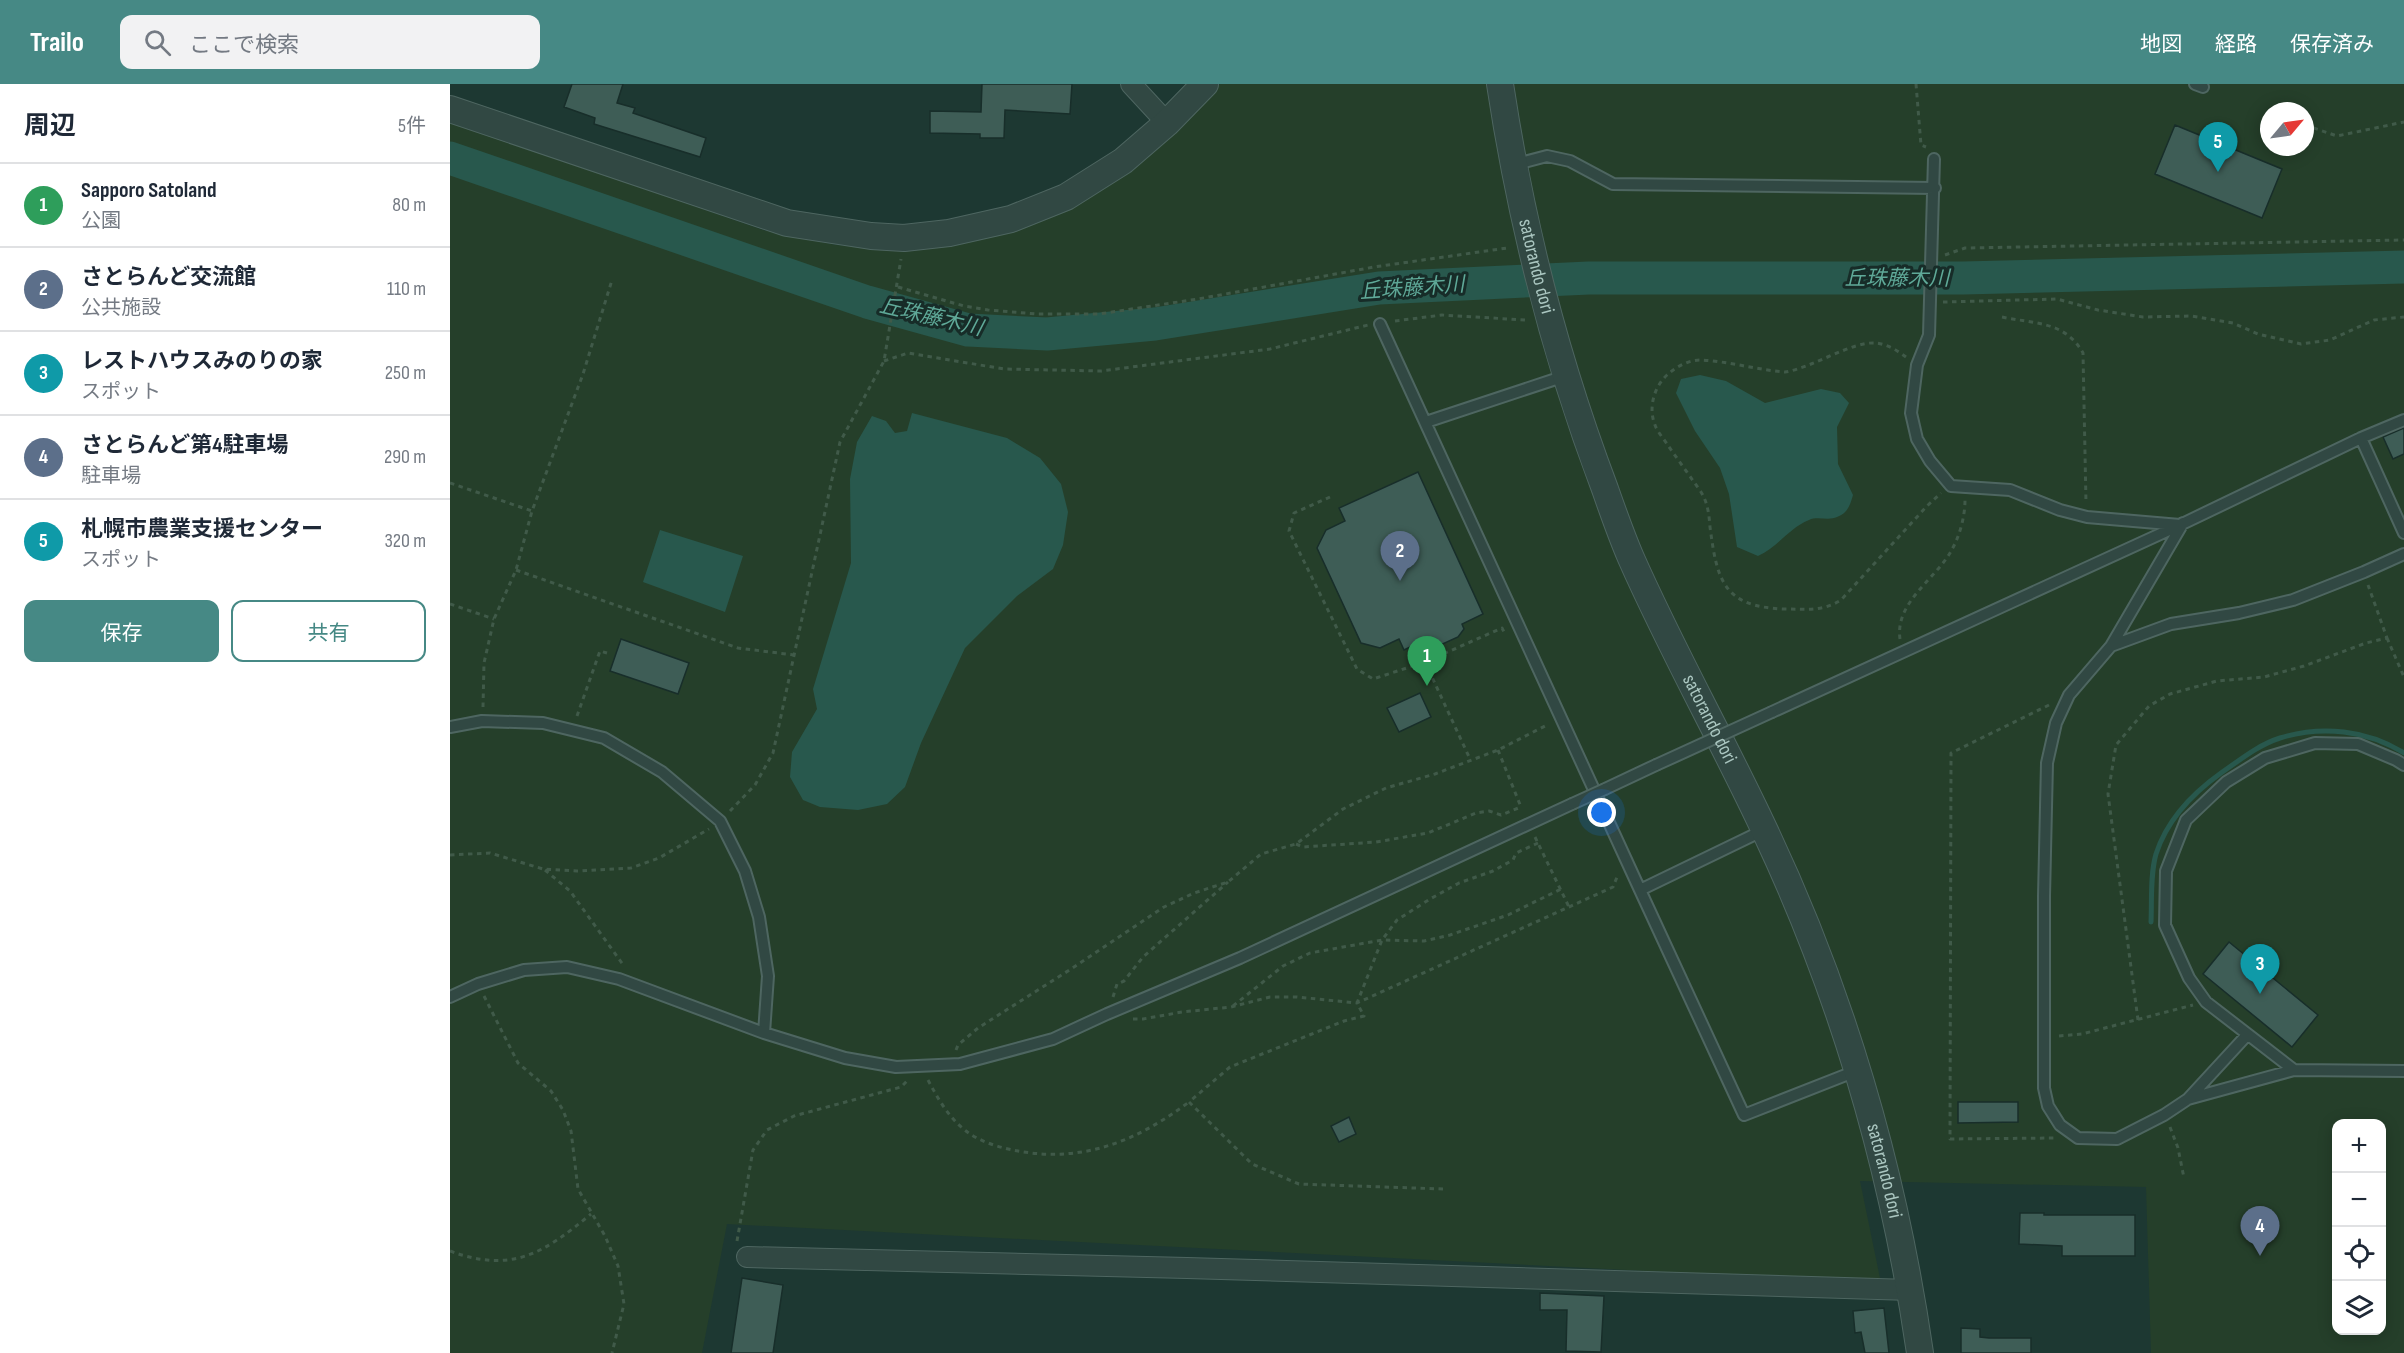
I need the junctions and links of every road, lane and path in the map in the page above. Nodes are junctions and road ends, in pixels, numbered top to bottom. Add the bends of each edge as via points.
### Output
1 (1131, 84) edge
2 (1205, 84) edge
3 (1500, 84) edge
4 (1916, 84) edge
5 (450, 109) edge
6 (2404, 122) edge
7 (1167, 123) junction
8 (2314, 128) edge
9 (1935, 159) joint
10 (1513, 165) junction
11 (1935, 188) junction
12 (904, 238) junction
13 (2404, 240) edge
14 (1518, 245) junction
15 (1933, 261) junction
16 (612, 280) dead end
17 (898, 287) junction
18 (1932, 297) junction
19 (1535, 314) junction
20 (2002, 317) dead end
21 (2404, 317) edge
22 (1380, 324) junction
23 (884, 361) junction
24 (1917, 365) junction
25 (1566, 376) junction
26 (2404, 420) edge
27 (1426, 422) junction
28 (2361, 438) junction
29 (450, 483) edge
30 (1951, 486) junction
31 (1966, 487) junction
32 (1330, 497) dead end
33 (532, 512) junction
34 (2087, 517) junction
35 (2182, 524) junction
36 (2404, 533) edge
37 (2404, 554) edge
38 (516, 570) junction
39 (2364, 572) junction
40 (450, 604) edge
41 (494, 619) junction
42 (2387, 638) junction
43 (1507, 639) dead end
44 (2111, 646) junction
45 (607, 653) dead end
46 (1902, 653) junction
47 (794, 655) junction
48 (1425, 662) junction
49 (2404, 677) edge
50 (2069, 695) junction
51 (482, 721) junction
52 (1547, 725) dead end
53 (450, 727) edge
54 (572, 730) junction
55 (1470, 759) junction
56 (2404, 765) edge
57 (1521, 807) dead end
58 (720, 821) junction
59 (1765, 830) junction
60 (1538, 843) dead end
61 (1296, 844) junction
62 (450, 855) edge
63 (543, 869) junction
64 (1618, 876) dead end
65 (1228, 882) junction
66 (1561, 889) dead end
67 (1640, 890) junction
68 (1382, 940) junction
69 (478, 984) junction
70 (638, 986) junction
71 (450, 997) edge
72 (2206, 1002) junction
73 (1357, 1003) junction
74 (1231, 1007) junction
75 (1107, 1014) junction
76 (2138, 1020) junction
77 (764, 1033) junction
78 (2247, 1035) junction
79 (2043, 1038) junction
80 (949, 1065) junction
81 (921, 1066) junction
82 (2294, 1070) junction
83 (1857, 1071) junction
84 (2404, 1071) edge
85 (2188, 1098) junction
86 (1189, 1102) junction
87 (2164, 1115) junction
88 (2078, 1138) junction
89 (2184, 1178) dead end
90 (1443, 1189) dead end
91 (591, 1214) junction
92 (742, 1250) joint
93 (450, 1251) edge
94 (1911, 1290) junction
95 (612, 1353) edge
96 (1920, 1353) edge

1 - 7 street
2 - 7 street
3 - 10 street, satorando dori
4 - 9 path via 1921,145 1933,151
5 - 12 street via 787,223
6 - 8 path via 2337,136
7 - 12 street via 1123,161 1066,196 1011,219
9 - 11 lane
10 - 11 lane via 1547,156 1570,161 1613,184
10 - 14 street, satorando dori
11 - 15 lane
12 - 17 path
13 - 15 path via 1965,248
14 - 17 path via 1099,314 988,310
14 - 19 street, satorando dori
15 - 18 lane
16 - 33 path via 583,374
17 - 23 path
18 - 21 path via 2057,299 2143,317 2191,316 2233,323 2258,334 2301,344 2330,340 2374,320
18 - 24 lane via 1929,335
19 - 22 path via 1442,315
19 - 25 street, satorando dori
20 - 34 path via 2061,329 2075,339 2083,353
22 - 23 path via 1270,349 1101,371 1004,369 908,353
22 - 27 lane
23 - 47 path via 840,442
24 - 30 lane via 1911,413 1917,439
24 - 30 path via 1897,350 1876,343 1785,372 1698,360 1680,365 1656,388 1654,424 1702,494 1719,577 1731,594 1746,603 1768,608 1817,610 1840,600 1927,506
25 - 27 lane
25 - 59 street, satorando dori via 1630,557
26 - 28 lane
27 - 67 lane
28 - 35 lane
28 - 36 lane
29 - 33 path
30 - 31 lane
31 - 34 lane via 2010,490
31 - 46 path via 1956,542 1905,610 1899,627
32 - 48 path via 1294,513 1289,531 1357,669 1373,680
33 - 38 path
34 - 35 lane
35 - 44 lane
35 - 46 lane
37 - 39 lane
38 - 41 path
38 - 47 path via 738,648
39 - 42 path
39 - 44 lane via 2293,600 2171,624
40 - 41 path
41 - 51 path via 484,663
42 - 49 path
42 - 76 path via 2264,677 2217,681 2170,694 2149,706 2116,745 2108,794
43 - 48 path via 1502,628
44 - 50 lane
45 - 54 path via 600,651
46 - 75 lane, bridge via 1240,958
47 - 58 path via 773,753 755,785
48 - 55 path
50 - 79 lane via 2056,723 2047,763
50 - 88 path via 1952,753 1950,1139
51 - 53 lane
51 - 54 lane via 543,723
52 - 55 path via 1498,750
54 - 58 lane via 604,738 662,772
55 - 61 path via 1386,788 1343,809
56 - 72 lane via 2358,744 2315,743 2265,758 2226,782 2186,820 2166,872 2165,925 2189,978
57 - 61 path via 1501,815 1489,811 1476,813 1428,834 1376,842 1303,847
58 - 63 path via 659,858 630,868
58 - 77 lane via 745,871 759,917 768,976
59 - 67 lane
59 - 83 street, satorando dori via 1838,1008
60 - 68 path via 1516,853 1513,860 1493,872 1459,883 1430,899 1397,920
61 - 65 path via 1261,854
62 - 63 path via 490,852
63 - 70 path via 570,891
64 - 73 path via 1613,887
65 - 75 path via 1117,984
65 - 80 path via 1164,906 978,1028 958,1045
66 - 68 path via 1508,915 1450,934 1424,941
67 - 83 lane via 1744,1115
68 - 73 path
68 - 74 path via 1310,953 1283,966
69 - 70 lane via 524,970 567,967
69 - 71 lane
69 - 91 path via 518,1062 551,1091 563,1110 571,1131 578,1189
70 - 77 lane
72 - 76 path
72 - 78 lane
73 - 74 path via 1270,997
73 - 86 path via 1364,1016 1230,1067
74 - 75 path via 1143,1019
75 - 80 lane via 1053,1039
76 - 79 path via 2082,1034
77 - 81 lane via 844,1058 896,1067
78 - 82 lane
78 - 85 lane
79 - 88 lane via 2048,1106 2060,1125
80 - 81 lane
81 - 86 path via 941,1105 968,1132 1000,1148 1040,1155 1079,1154 1124,1141 1147,1131
81 - 92 path via 901,1087 794,1116 767,1130 753,1150
82 - 84 lane
82 - 85 lane
83 - 94 street, satorando dori via 1901,1233
85 - 87 lane
86 - 90 path via 1252,1164 1299,1184
87 - 88 lane via 2117,1139
87 - 89 path via 2178,1148
91 - 93 path via 530,1256 489,1260
91 - 95 path via 618,1266 624,1304
92 - 94 street
94 - 96 street, satorando dori

